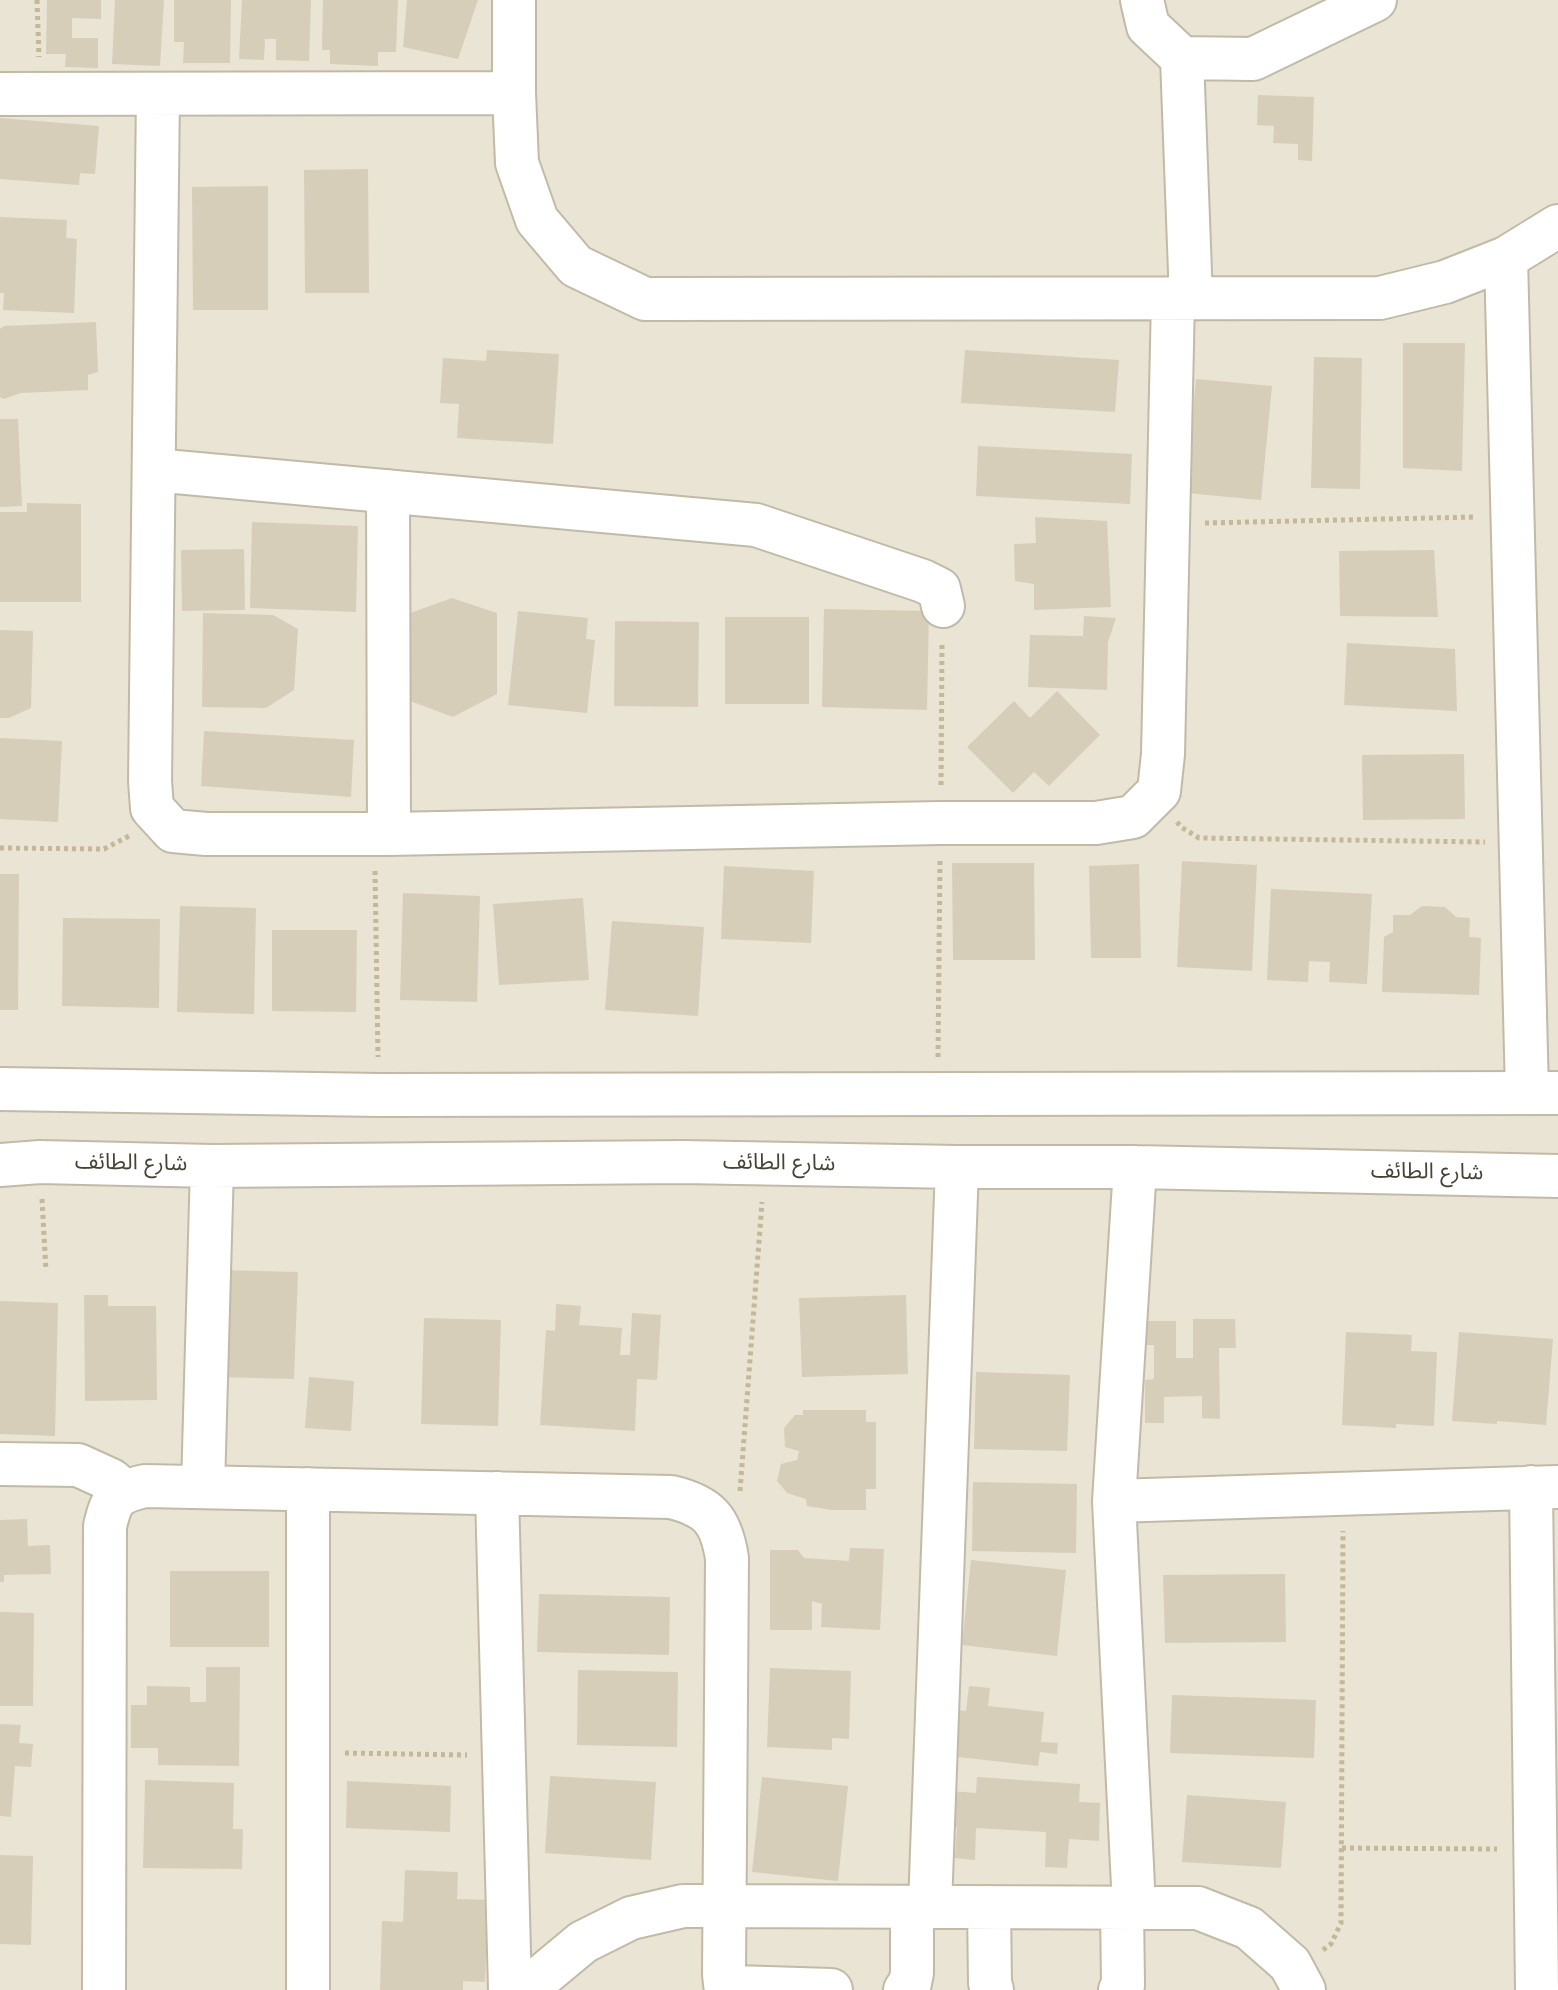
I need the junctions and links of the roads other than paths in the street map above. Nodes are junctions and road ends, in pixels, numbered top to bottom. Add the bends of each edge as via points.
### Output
1 (514, 0) edge
2 (1142, 0) edge
3 (1375, 0) edge
4 (1182, 58) junction
5 (514, 93) junction
6 (20, 94) edge
7 (158, 94) junction
8 (1558, 226) edge
9 (1506, 258) junction
10 (1182, 299) junction
11 (154, 470) junction
12 (388, 491) junction
13 (943, 606) dead end
14 (382, 834) junction
15 (0, 1089) edge
16 (682, 1093) junction
17 (1542, 1093) edge
18 (683, 1162) junction
19 (20, 1164) edge
20 (212, 1166) junction
21 (957, 1167) junction
22 (1135, 1167) junction
23 (1558, 1176) edge
24 (0, 1464) edge
25 (203, 1487) junction
26 (1545, 1487) edge
27 (308, 1489) junction
28 (124, 1491) junction
29 (497, 1493) junction
30 (1114, 1501) junction
31 (724, 1906) junction
32 (921, 1907) junction
33 (989, 1907) junction
34 (1128, 1907) junction
35 (1297, 1977) edge
36 (104, 1990) edge
37 (308, 1990) edge
38 (510, 1990) edge
39 (532, 1990) edge
40 (831, 1990) edge
41 (905, 1990) edge
42 (992, 1990) edge
43 (1120, 1990) edge
44 (1537, 1990) edge

1 - 5 street
2 - 4 street via 1148,26
3 - 4 street via 1253,59
4 - 10 street
5 - 7 street
5 - 10 street via 517,163 537,220 576,266 645,299
6 - 7 street
7 - 11 street
8 - 9 street
9 - 10 street via 1445,282 1380,298
9 - 17 street via 1520,842
10 - 14 street via 1168,524 1163,754 1159,791 1133,817 1096,823
11 - 12 street
11 - 14 street via 152,808 173,831
12 - 13 street via 756,525 923,581 939,589
12 - 14 street
15 - 16 street
16 - 17 street
16 - 18 street
18 - 20 street, شارع الطائف
18 - 21 street, شارع الطائف
19 - 20 street, شارع الطائف
20 - 25 street
21 - 22 street, شارع الطائف
21 - 32 street
22 - 23 street, شارع الطائف
22 - 30 street
24 - 28 street via 78,1465
25 - 27 street
25 - 28 street
26 - 30 street
26 - 44 street via 1535,1849
27 - 29 street
27 - 37 street
28 - 36 street via 110,1506 105,1526
29 - 31 street via 671,1497 693,1502 711,1516 723,1536
29 - 38 street
30 - 34 street
31 - 32 street
31 - 39 street via 683,1906 631,1918 583,1942
31 - 40 street via 725,1984
32 - 33 street
32 - 41 street
33 - 34 street
33 - 42 street
34 - 35 street via 1198,1908 1249,1928
34 - 43 street

